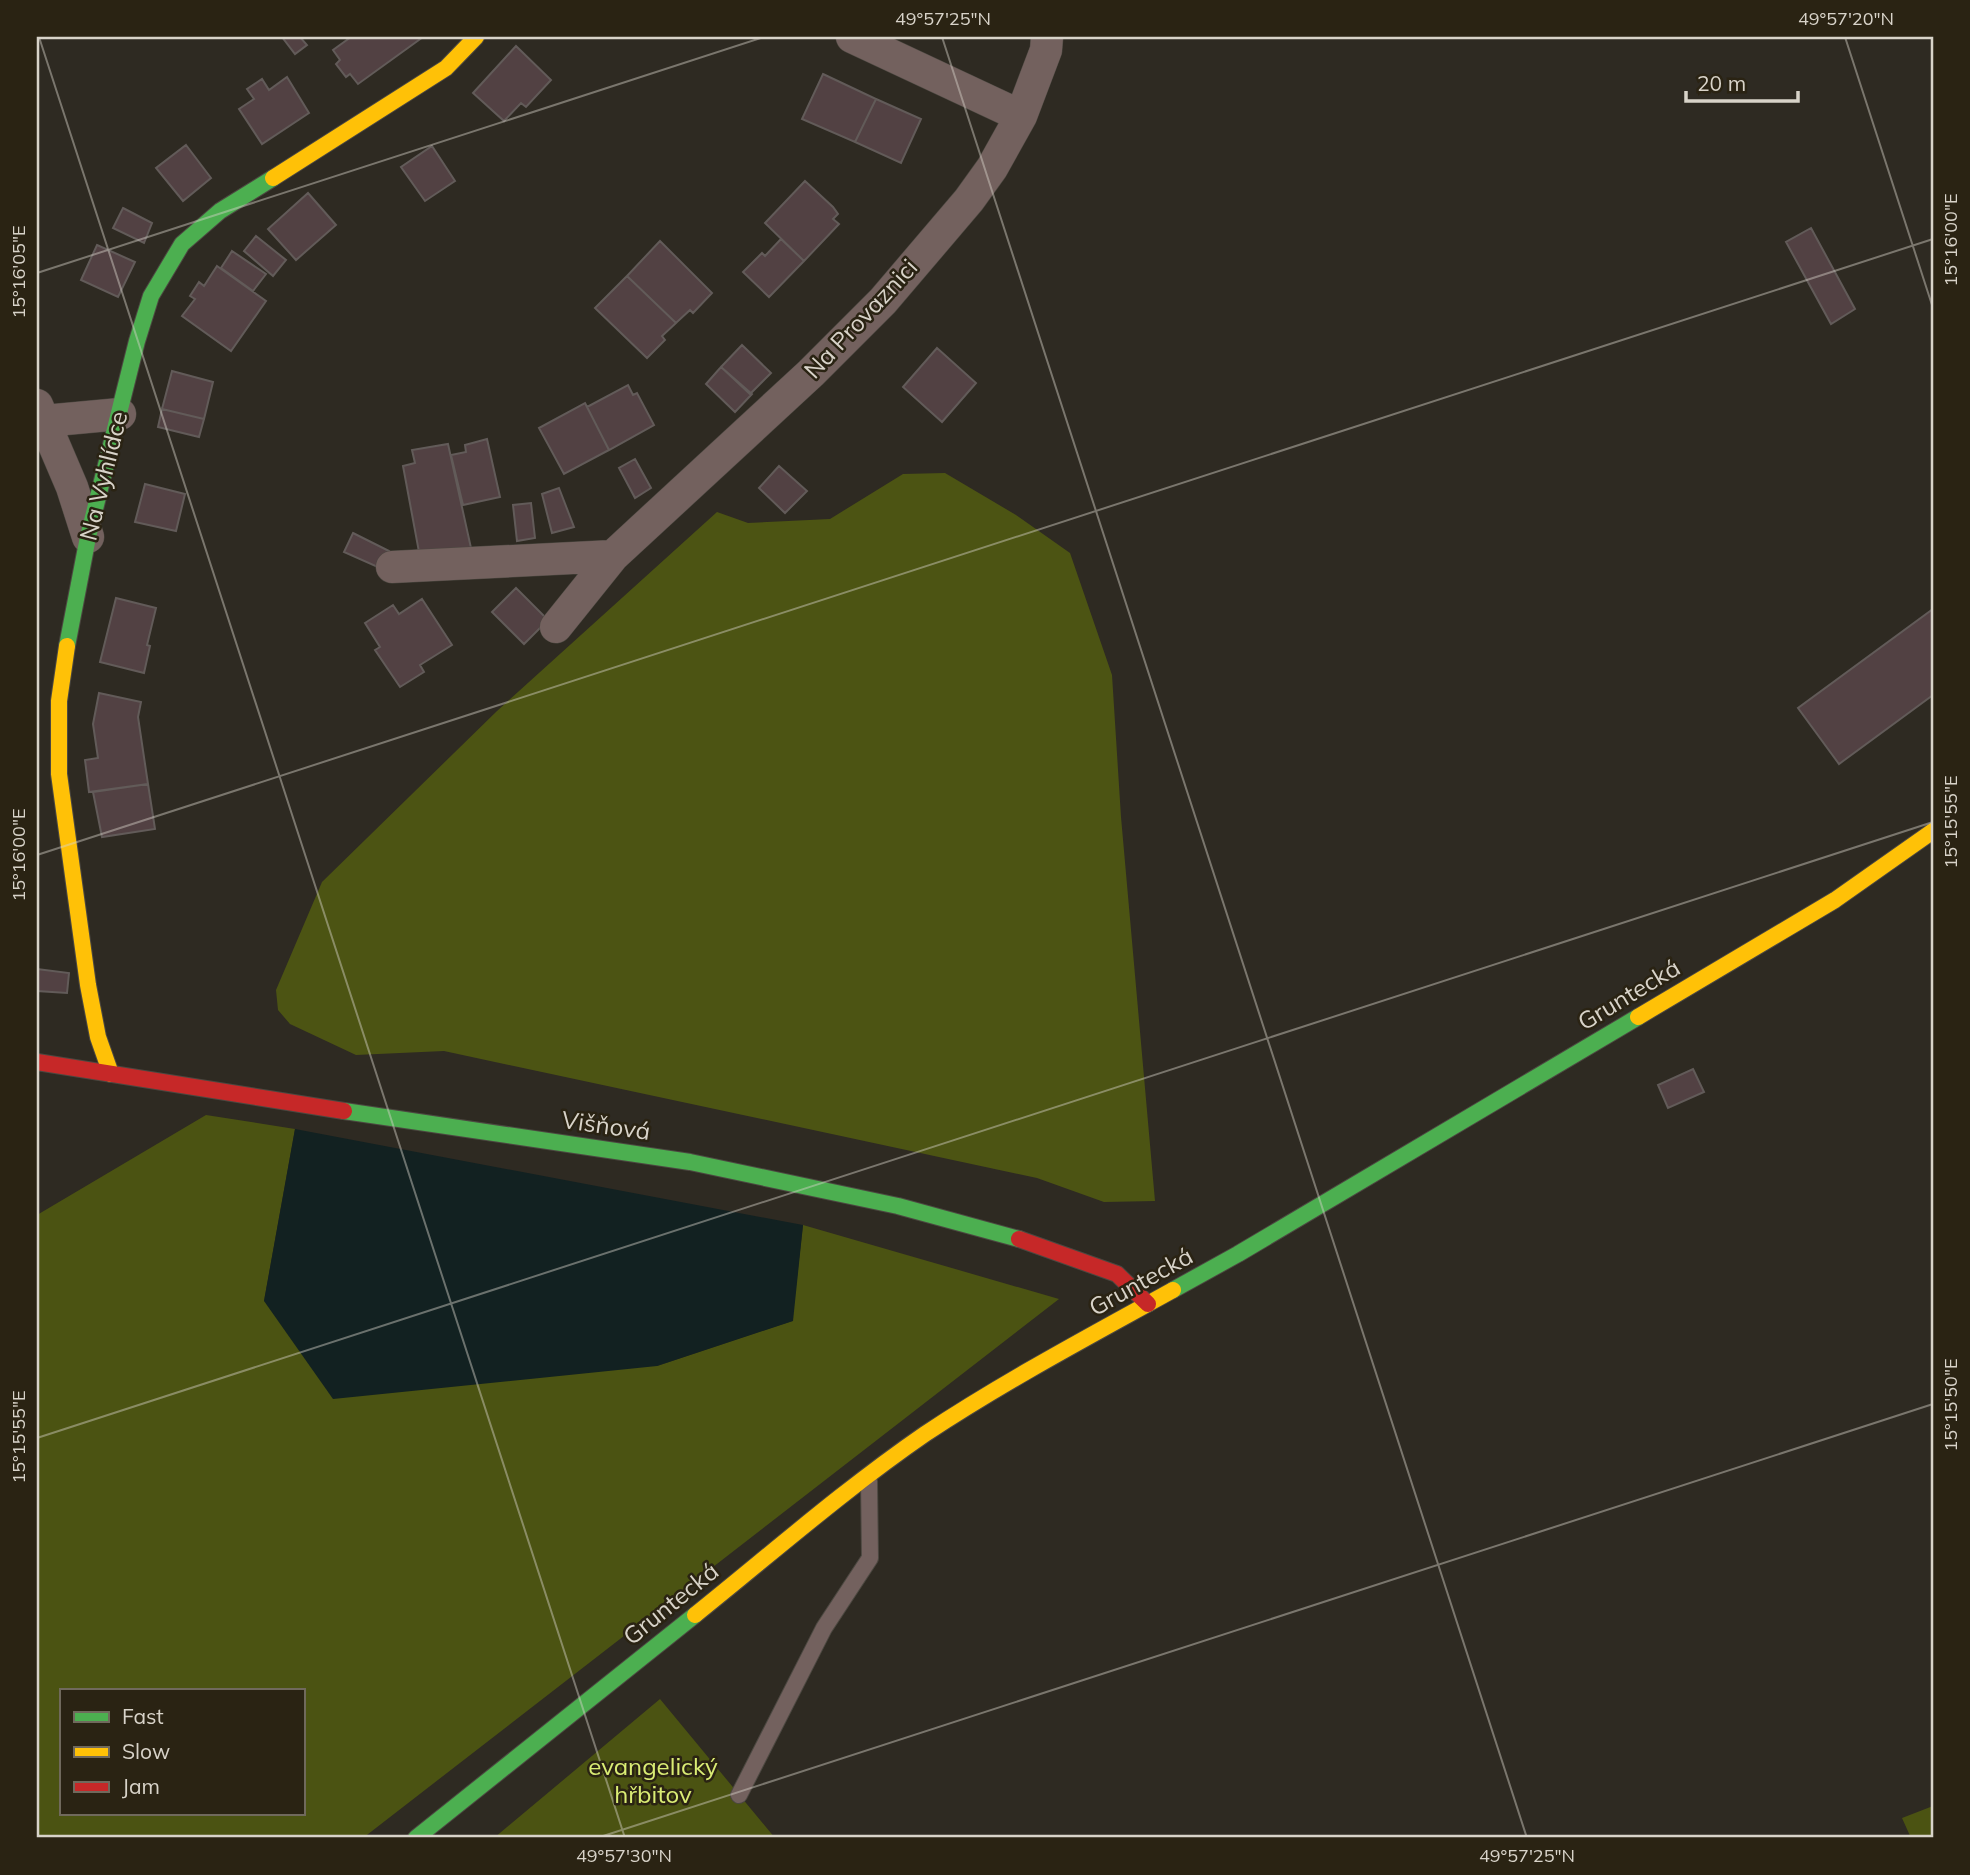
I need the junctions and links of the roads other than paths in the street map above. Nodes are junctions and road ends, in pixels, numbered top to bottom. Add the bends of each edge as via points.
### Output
1 (476, 37) edge
2 (852, 37) edge
3 (1047, 37) edge
4 (1021, 116) junction
5 (40, 413) edge
6 (120, 414) junction
7 (88, 537) junction
8 (613, 556) junction
9 (392, 567) dead end
10 (556, 627) dead end
11 (1933, 831) edge
12 (37, 1062) edge
13 (111, 1074) junction
14 (1147, 1304) junction
15 (869, 1475) junction
16 (739, 1795) dead end
17 (416, 1838) edge

1 - 6 street, Na Vyhlídce via 446,68 220,211 182,244 151,296
2 - 4 street
3 - 4 street, Na Provaznici
4 - 8 street, Na Provaznici via 969,200 883,301
5 - 6 street
5 - 7 street
6 - 7 street, Na Vyhlídce
7 - 13 street, Na Vyhlídce via 59,701 59,774 88,985
8 - 9 street
8 - 10 street, Na Provaznici
11 - 14 street, Gruntecká via 1835,900
12 - 13 street, Višňová
13 - 14 street, Višňová via 690,1162 898,1206 1021,1240 1117,1274
14 - 15 street, Gruntecká via 1030,1370
15 - 16 lane via 870,1558 824,1628
15 - 17 street, Gruntecká

